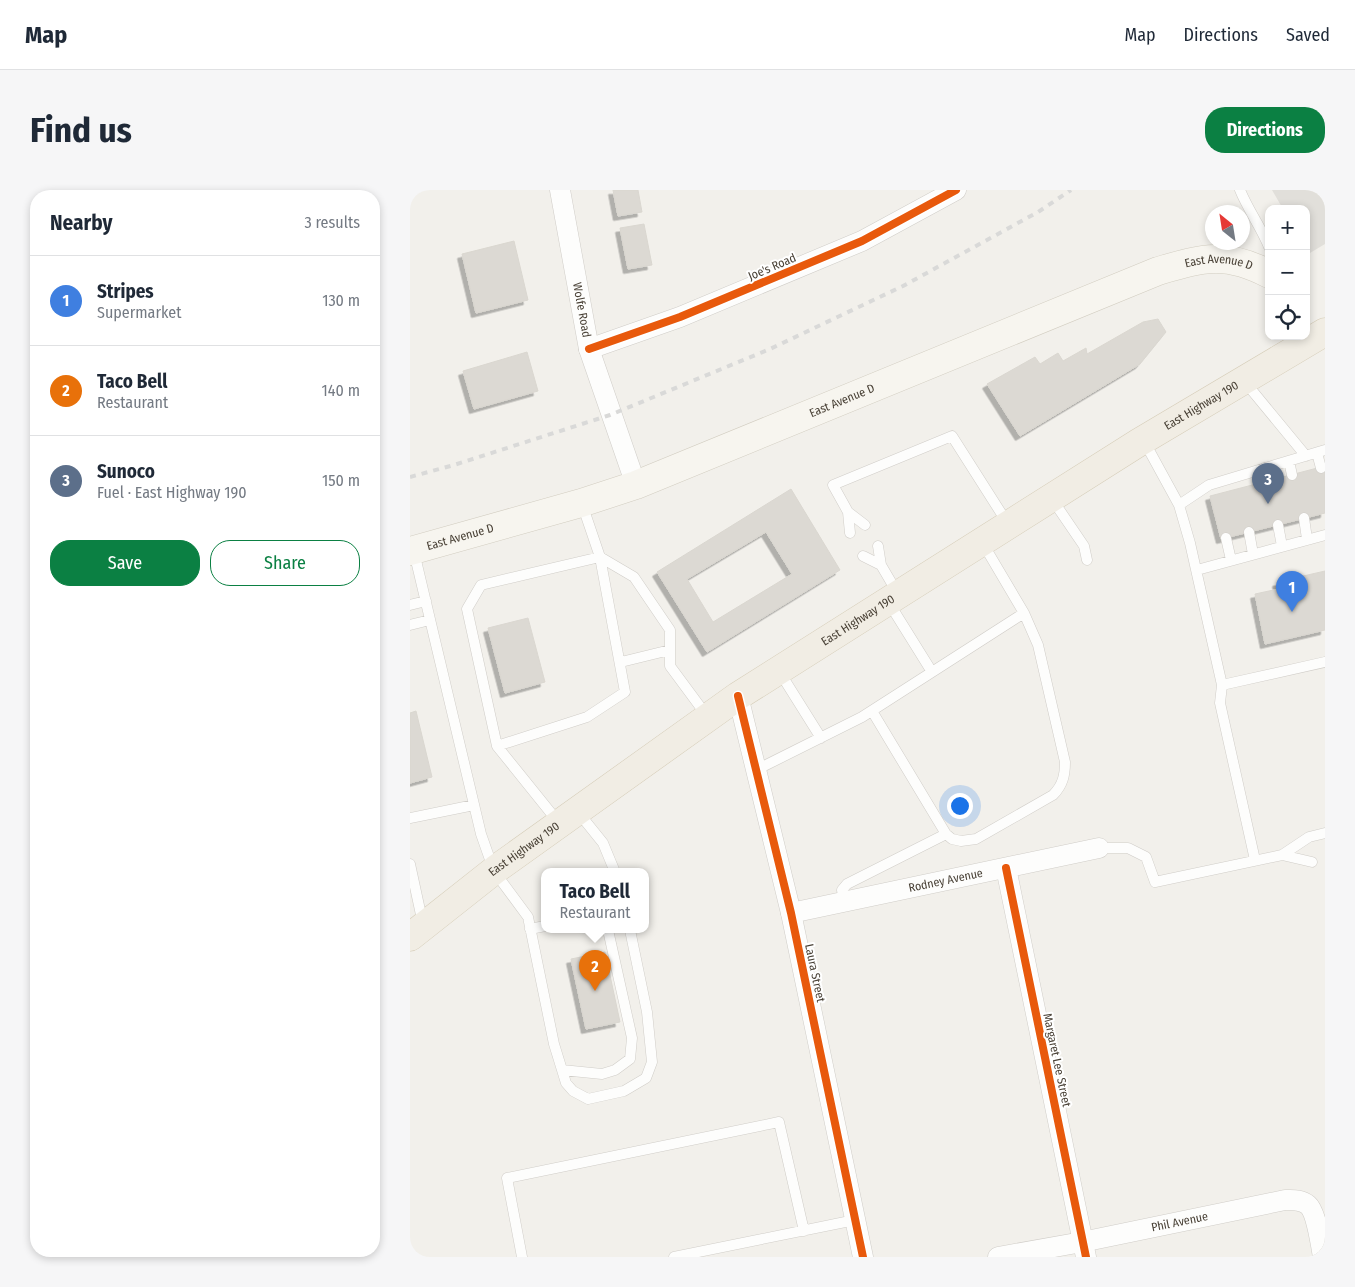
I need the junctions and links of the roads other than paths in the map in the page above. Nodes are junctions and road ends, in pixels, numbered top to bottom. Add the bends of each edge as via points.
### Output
1 (560, 190) edge
2 (956, 190) edge
3 (1240, 190) edge
4 (1243, 205) edge
5 (1250, 216) edge
6 (1265, 238) edge
7 (1265, 271) edge
8 (1316, 331) edge
9 (589, 349) junction
10 (1244, 381) junction
11 (1143, 440) junction
12 (1321, 452) edge
13 (1306, 456) junction
14 (1289, 461) junction
15 (1264, 468) junction
16 (1321, 468) dead end
17 (1292, 475) dead end
18 (1236, 477) junction
19 (1268, 481) dead end
20 (1213, 484) junction
21 (636, 485) junction
22 (1239, 488) dead end
23 (1216, 494) dead end
24 (1052, 498) junction
25 (581, 503) junction
26 (1179, 505) junction
27 (848, 512) junction
28 (1304, 518) dead end
29 (865, 525) dead end
30 (1009, 525) junction
31 (1278, 525) dead end
32 (1250, 532) dead end
33 (850, 533) dead end
34 (1325, 535) edge
35 (1226, 538) dead end
36 (1307, 540) junction
37 (982, 542) junction
38 (878, 546) dead end
39 (1282, 546) junction
40 (412, 551) edge
41 (1254, 554) junction
42 (600, 556) junction
43 (863, 556) dead end
44 (1087, 560) dead end
45 (1230, 560) junction
46 (881, 565) junction
47 (1197, 570) junction
48 (893, 598) junction
49 (426, 601) junction
50 (410, 606) edge
51 (1024, 613) junction
52 (430, 620) junction
53 (410, 625) edge
54 (670, 650) junction
55 (621, 662) junction
56 (1325, 662) edge
57 (779, 671) junction
58 (932, 672) junction
59 (1222, 685) junction
60 (738, 696) junction
61 (872, 711) junction
62 (708, 717) junction
63 (821, 738) junction
64 (497, 746) junction
65 (756, 770) junction
66 (474, 805) junction
67 (410, 818) edge
68 (568, 818) junction
69 (1325, 833) edge
70 (946, 834) junction
71 (1099, 848) joint
72 (1282, 855) junction
73 (1256, 860) junction
74 (1312, 862) dead end
75 (410, 864) edge
76 (613, 868) edge
77 (1006, 868) junction
78 (494, 871) junction
79 (844, 902) junction
80 (792, 914) junction
81 (541, 927) edge
82 (530, 929) junction
83 (417, 932) edge
84 (609, 933) edge
85 (631, 933) edge
86 (562, 1070) junction
87 (855, 1220) junction
88 (804, 1232) junction
89 (1084, 1249) edge
90 (522, 1257) edge
91 (674, 1257) edge
92 (863, 1257) edge
93 (998, 1257) edge
94 (1323, 1257) edge

1 - 9 street, Wolfe Road
2 - 9 street, Joe's Road via 854,244 680,317
3 - 4 lane
5 - 6 lane via 1260,226
7 - 21 main road, East Avenue D via 1246,263 1219,258 1216,254 1158,271
8 - 10 main road, East Highway 190
9 - 21 street, Wolfe Road
10 - 11 main road, East Highway 190
10 - 13 lane
11 - 24 main road, East Highway 190
11 - 26 lane
12 - 13 lane
12 - 16 lane
13 - 14 lane
14 - 15 lane
14 - 17 lane
15 - 18 lane
15 - 19 lane
18 - 20 lane
18 - 22 lane
20 - 23 lane
20 - 26 lane
21 - 25 main road, East Avenue D
24 - 30 main road, East Highway 190
24 - 44 lane via 1084,546
25 - 40 main road, East Avenue D
25 - 42 lane
26 - 47 lane
27 - 29 lane
27 - 30 lane via 833,485 952,436
27 - 33 lane
28 - 36 lane
30 - 37 main road, East Highway 190
31 - 39 lane
32 - 41 lane
34 - 36 lane
35 - 45 lane
36 - 39 lane
37 - 48 main road, East Highway 190
37 - 51 lane
38 - 46 lane
39 - 41 lane
40 - 49 lane
41 - 45 lane
42 - 54 lane via 634,577 670,630
42 - 55 lane
42 - 64 lane via 481,585 467,609
43 - 46 lane
45 - 47 lane
46 - 48 lane
47 - 59 lane
48 - 57 main road, East Highway 190
48 - 58 lane
49 - 50 lane
49 - 52 lane
51 - 58 lane
51 - 70 lane via 1038,645 1065,762 1063,780 1053,794 976,839 961,842
52 - 53 lane
52 - 66 lane
54 - 55 lane
54 - 62 lane via 670,666
55 - 64 lane via 625,692 587,717
56 - 59 lane
57 - 60 main road, East Highway 190
57 - 63 lane
58 - 61 lane
59 - 73 lane via 1220,704
60 - 62 main road, East Highway 190
60 - 65 street, Laura Street
61 - 63 lane
61 - 70 lane
62 - 68 main road, East Highway 190
63 - 65 lane
64 - 68 lane
65 - 80 street, Laura Street
66 - 67 lane
66 - 78 lane
68 - 76 lane via 603,843
68 - 78 main road, East Highway 190
69 - 72 lane via 1308,837
70 - 79 lane via 847,884 842,890
71 - 73 lane via 1128,848 1146,858 1155,882
71 - 77 street, Rodney Avenue
72 - 73 lane
72 - 74 lane
75 - 83 lane
77 - 79 street, Rodney Avenue
77 - 89 street, Margaret Lee Street
78 - 82 lane via 528,917
78 - 83 main road, East Highway 190
79 - 80 street, Rodney Avenue
80 - 87 street, Laura Street
81 - 82 lane
82 - 86 lane
84 - 86 lane via 632,1038 630,1059 615,1070 602,1074
85 - 86 lane via 648,1012 652,1062 646,1078 624,1091 588,1099 573,1091
87 - 88 lane
87 - 92 street, Laura Street
88 - 90 lane via 780,1122 507,1178
88 - 91 lane
89 - 93 street, Phil Avenue
89 - 94 street, Phil Avenue via 1285,1200 1300,1200 1309,1205 1314,1217

